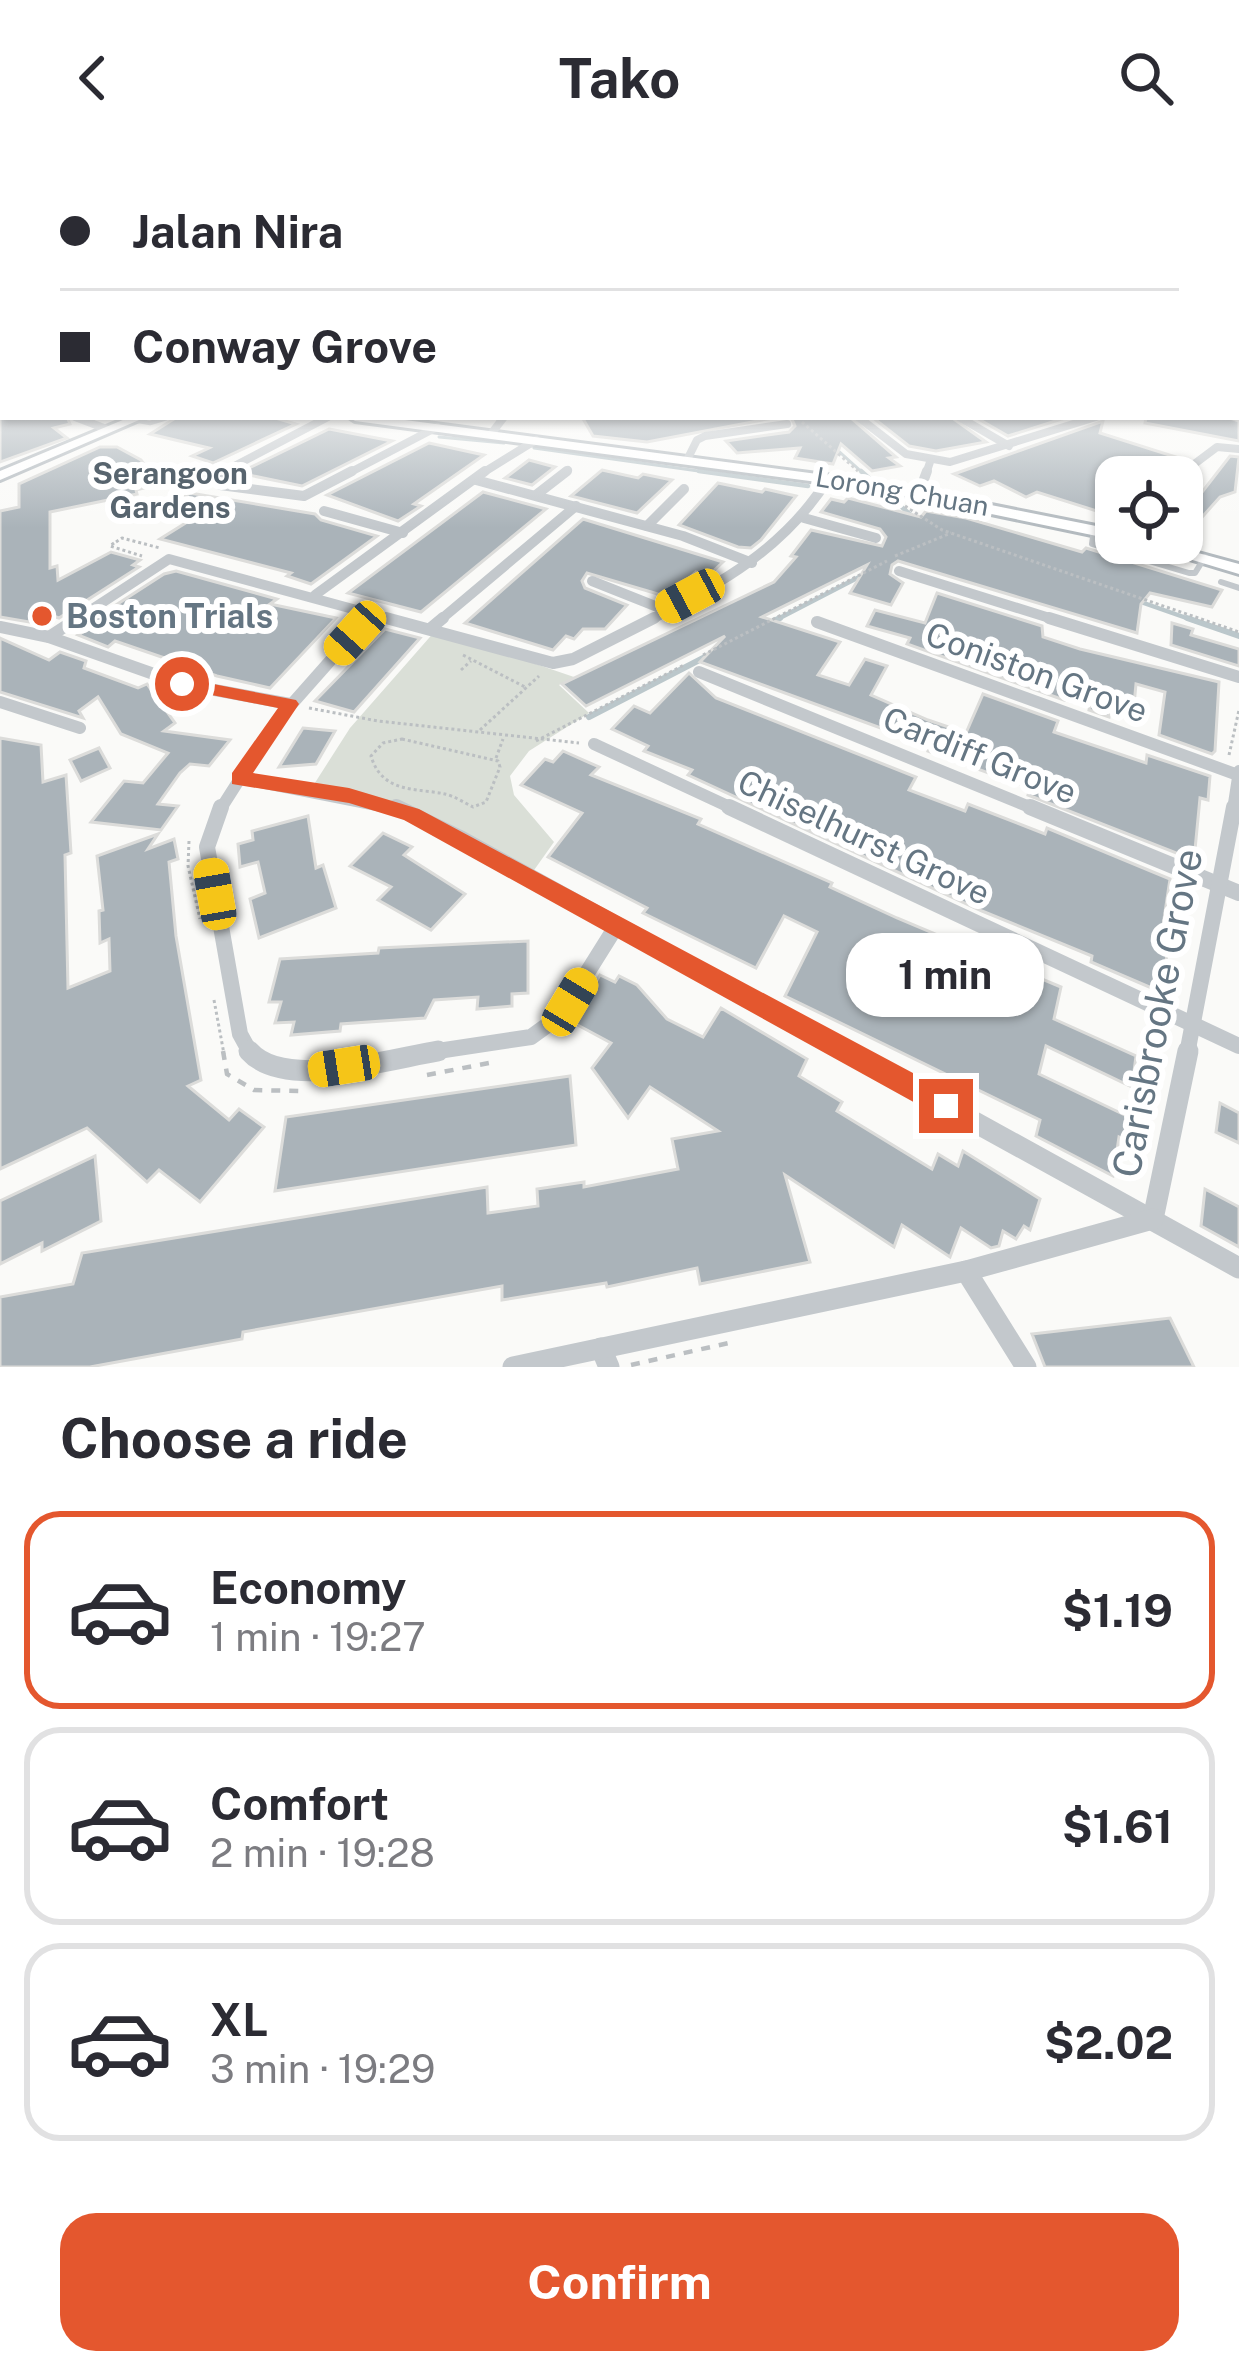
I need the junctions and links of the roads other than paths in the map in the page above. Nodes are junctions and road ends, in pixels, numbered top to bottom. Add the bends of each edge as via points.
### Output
1 (83, 420) edge
2 (128, 420) edge
3 (129, 420) edge
4 (322, 420) edge
5 (380, 420) edge
6 (392, 420) edge
7 (502, 420) edge
8 (862, 420) edge
9 (964, 420) edge
10 (1087, 420) edge
11 (792, 421) edge
12 (404, 423) junction
13 (433, 423) edge
14 (104, 428) junction
15 (491, 434) junction
16 (513, 443) junction
17 (1009, 446) junction
18 (1239, 449) edge
19 (1203, 458) edge
20 (687, 460) junction
21 (930, 461) junction
22 (568, 470) dead end
23 (785, 473) junction
24 (0, 474) edge
25 (828, 479) junction
26 (476, 480) junction
27 (685, 489) dead end
28 (920, 493) junction
29 (536, 496) junction
30 (576, 506) junction
31 (813, 506) junction
32 (324, 511) dead end
33 (804, 518) junction
34 (647, 526) junction
35 (1094, 530) joint
36 (403, 532) junction
37 (876, 538) dead end
38 (1203, 558) edge
39 (1203, 559) edge
40 (1208, 560) junction
41 (752, 563) junction
42 (1239, 568) edge
43 (899, 571) dead end
44 (592, 581) dead end
45 (1222, 582) dead end
46 (1239, 588) edge
47 (315, 596) junction
48 (664, 610) junction
49 (375, 611) junction
50 (817, 622) dead end
51 (0, 627) edge
52 (437, 629) junction
53 (49, 637) junction
54 (699, 672) dead end
55 (1239, 677) edge
56 (0, 702) edge
57 (290, 704) junction
58 (80, 728) dead end
59 (594, 744) road end
60 (1235, 772) edge
61 (239, 778) junction
62 (1230, 889) edge
63 (617, 925) junction
64 (1193, 1024) junction
65 (1239, 1046) edge
66 (1153, 1219) junction
67 (1239, 1268) edge
68 (965, 1271) junction
69 (605, 1358) edge
70 (513, 1367) edge
71 (1026, 1367) edge

1 - 14 street
2 - 14 street
3 - 24 street
4 - 13 street via 220,471 220,485 304,496
5 - 12 street, Lorong Chuan
6 - 12 street, Lorong Chuan
7 - 15 street
8 - 21 street via 906,454
9 - 17 street
10 - 17 street
11 - 20 street, Lorong Chuan via 705,436
12 - 13 street, Lorong Chuan
13 - 15 street, Lorong Chuan
14 - 24 street
15 - 16 street, Lorong Chuan
16 - 20 street, Lorong Chuan
16 - 26 street
17 - 21 street via 966,461
18 - 19 street via 1217,447
20 - 23 street, Lorong Chuan
21 - 28 street
22 - 29 street
23 - 25 street, Lorong Chuan
23 - 31 street via 814,486
25 - 28 street, Lorong Chuan
25 - 31 street
26 - 29 street
26 - 36 street
27 - 34 street
28 - 35 street, Lorong Chuan
29 - 30 street
30 - 34 street
30 - 52 street
31 - 33 street
32 - 36 street
33 - 37 street
33 - 41 street
34 - 41 street
35 - 40 lane via 1090,543 1190,573
36 - 47 street
38 - 40 street
39 - 40 street
40 - 42 street
41 - 48 street
43 - 55 street
44 - 48 street
45 - 46 lane
47 - 49 street
47 - 53 street via 169,559
48 - 52 street via 553,663
49 - 52 street
49 - 57 street
50 - 60 street, Coniston Grove
51 - 53 street
53 - 57 street via 194,687
54 - 62 street, Cardiff Grove
56 - 58 street
57 - 61 street
59 - 64 street, Chiselhurst Grove
60 - 62 street, Carisbrooke Grove
61 - 63 street via 395,807
61 - 63 street via 207,847 240,1034 253,1059 272,1069 301,1072 540,1033 560,1016
62 - 64 street, Carisbrooke Grove
63 - 66 street
64 - 65 street, Chiselhurst Grove
64 - 66 street, Carisbrooke Grove
66 - 67 street
66 - 68 street, Carisbrooke Grove
68 - 69 street, Carisbrooke Grove
68 - 71 street
69 - 70 street, Carisbrooke Grove

